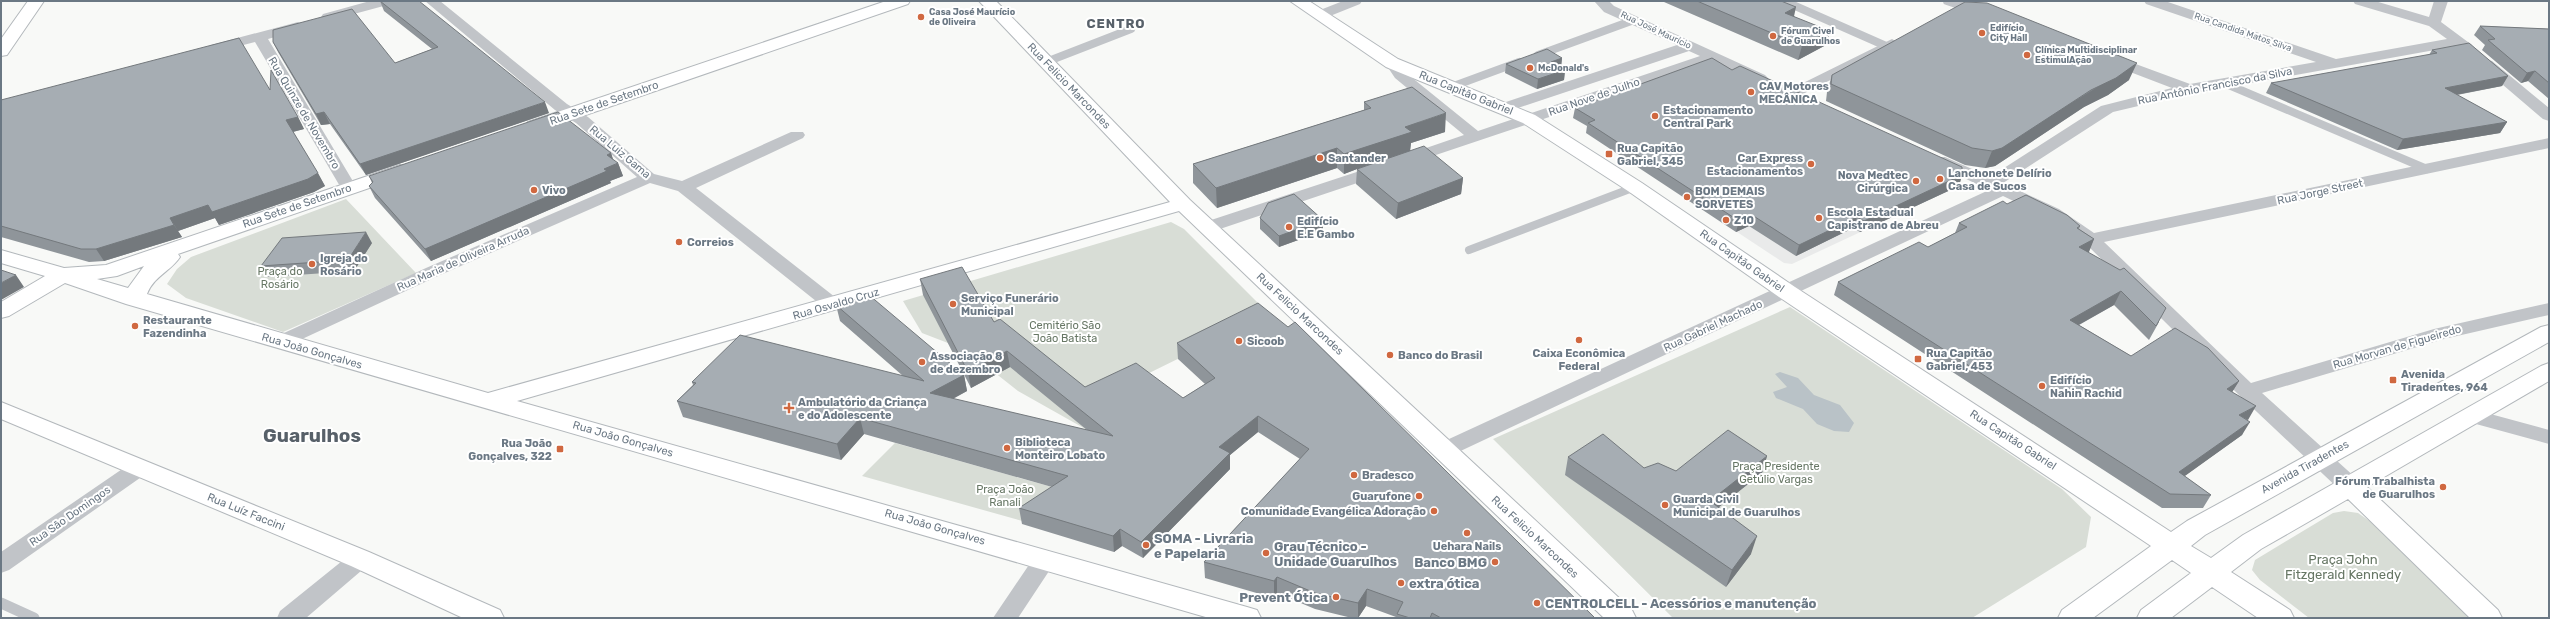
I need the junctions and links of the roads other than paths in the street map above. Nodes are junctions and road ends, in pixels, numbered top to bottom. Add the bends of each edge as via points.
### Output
1 (36, 1) edge
2 (386, 1) edge
3 (432, 1) edge
4 (902, 1) edge
5 (987, 1) edge
6 (1298, 1) edge
7 (1355, 1) edge
8 (1601, 1) edge
9 (1784, 1) edge
10 (1947, 1) edge
11 (2151, 1) edge
12 (2360, 1) edge
13 (2441, 1) edge
14 (1974, 7) edge
15 (1320, 15) junction
16 (1945, 17) edge
17 (1634, 20) junction
18 (2434, 23) junction
19 (1131, 29) dead end
20 (259, 36) junction
21 (1906, 36) edge
22 (2460, 41) junction
23 (1690, 46) junction
24 (1886, 46) junction
25 (1, 50) edge
26 (199, 52) edge
27 (2097, 55) edge
28 (1713, 57) junction
29 (1046, 62) junction
30 (1392, 63) junction
31 (2335, 63) junction
32 (2224, 83) junction
33 (1451, 87) junction
34 (1783, 88) junction
35 (2189, 89) junction
36 (1816, 103) edge
37 (1503, 108) junction
38 (572, 114) junction
39 (2549, 116) edge
40 (1528, 119) junction
41 (522, 130) edge
42 (797, 135) dead end
43 (1476, 137) junction
44 (2549, 143) edge
45 (1928, 155) edge
46 (417, 166) edge
47 (2427, 169) junction
48 (648, 178) junction
49 (1635, 186) junction
50 (684, 187) junction
51 (1997, 187) junction
52 (349, 188) junction
53 (1183, 204) junction
54 (1208, 227) junction
55 (2092, 239) junction
56 (193, 242) junction
57 (1469, 250) dead end
58 (1, 256) edge
59 (63, 276) junction
60 (1787, 292) junction
61 (134, 299) junction
62 (833, 305) junction
63 (2549, 308) edge
64 (1, 310) edge
65 (2549, 332) edge
66 (280, 342) junction
67 (2549, 371) edge
68 (2247, 391) junction
69 (489, 401) junction
70 (1, 410) edge
71 (2472, 416) junction
72 (2549, 437) edge
73 (1444, 450) junction
74 (2320, 458) junction
75 (139, 468) junction
76 (2349, 486) junction
77 (2174, 546) junction
78 (1045, 558) junction
79 (360, 559) junction
80 (1, 564) edge
81 (2213, 573) junction
82 (1, 603) edge
83 (34, 618) edge
84 (289, 618) edge
85 (490, 618) edge
86 (1005, 618) edge
87 (1247, 618) edge
88 (1622, 618) edge
89 (2072, 618) edge
90 (2150, 618) edge
91 (2280, 618) edge
92 (2488, 618) edge

1 - 25 main road
2 - 20 street
3 - 38 street, Rua Luiz Gama
4 - 38 main road, Rua Sete de Setembro
5 - 29 main road, Rua Felicio Marcondes
6 - 15 main road, Rua Capitão Gabriel
7 - 15 street
8 - 17 street, Rua José Maurício via 1609,9
9 - 24 lane
10 - 14 lane
11 - 31 street, Rua Candida Matos Silva
12 - 18 street
13 - 18 street
14 - 16 street
15 - 30 main road, Rua Capitão Gabriel
17 - 23 street, Rua José Maurício
17 - 33 lane
18 - 22 street
19 - 29 lane
20 - 26 street
20 - 52 street, Rua Quinze de Novembro
21 - 24 street
22 - 31 street, Rua Antônio Francisco da Silva
22 - 39 street
23 - 28 street, Rua José Maurício
23 - 37 street, Rua Nove de Julho
24 - 34 street
27 - 35 street
28 - 34 street, Rua José Maurício
28 - 40 street, Rua Nove de Julho
29 - 53 main road, Rua Felicio Marcondes
30 - 33 main road, Rua Capitão Gabriel
30 - 43 street via 1400,75
31 - 32 street, Rua Antônio Francisco da Silva
32 - 35 street, Rua Antônio Francisco da Silva
32 - 47 lane
33 - 37 main road, Rua Capitão Gabriel
34 - 36 street, Rua José Maurício
35 - 51 street, Rua Antônio Francisco da Silva via 2107,109
37 - 40 main road, Rua Capitão Gabriel
38 - 41 main road, Rua Sete de Setembro
38 - 48 street, Rua Luiz Gama
40 - 43 street, Rua Nove de Julho
40 - 49 main road, Rua Capitão Gabriel
42 - 50 street
43 - 54 street, Rua Nove de Julho
44 - 47 street, Rua Jorge Street
45 - 51 street
46 - 52 main road, Rua Sete de Setembro
47 - 55 street, Rua Jorge Street
48 - 50 street, Rua Luiz Gama
48 - 66 street, Rua Maria de Oliveira Arruda via 432,272
49 - 57 lane
49 - 60 main road, Rua Capitão Gabriel
50 - 62 street, Rua Luiz Gama
51 - 55 street via 2053,213
51 - 60 street, Rua Gabriel Machado
52 - 56 main road, Rua Sete de Setembro
53 - 54 main road, Rua Felicio Marcondes
53 - 62 main road, Rua Osvaldo Cruz
54 - 73 main road, Rua Felicio Marcondes
55 - 68 street
56 - 59 main road, Rua Sete de Setembro via 109,271
56 - 61 main road, Rua Sete de Setembro via 155,266 137,288
58 - 59 main road, Rua João Gonçalves
59 - 61 main road, Rua João Gonçalves
59 - 64 main road
60 - 73 street, Rua Gabriel Machado
60 - 77 main road, Rua Capitão Gabriel
61 - 66 main road, Rua João Gonçalves
62 - 69 main road, Rua Osvaldo Cruz
63 - 68 street, Rua Morvan de Figueiredo via 2441,333
65 - 74 main road, Avenida Tiradentes
66 - 69 main road, Rua João Gonçalves
67 - 71 main road
68 - 74 street
69 - 78 main road, Rua João Gonçalves
70 - 75 main road, Rua Luíz Faccini
71 - 72 street
71 - 76 main road
73 - 88 main road, Rua Felicio Marcondes
74 - 76 street
74 - 77 main road, Avenida Tiradentes via 2196,528
75 - 79 main road, Rua Luíz Faccini
75 - 80 street, Rua São Domingos
76 - 81 main road via 2252,542
76 - 92 main road
77 - 81 main road, Rua Capitão Gabriel
77 - 89 main road, Avenida Tiradentes
78 - 86 street
78 - 87 main road, Rua João Gonçalves
79 - 84 street
79 - 85 main road, Rua Luíz Faccini
81 - 90 main road
81 - 91 main road, Rua Capitão Gabriel
82 - 83 lane

